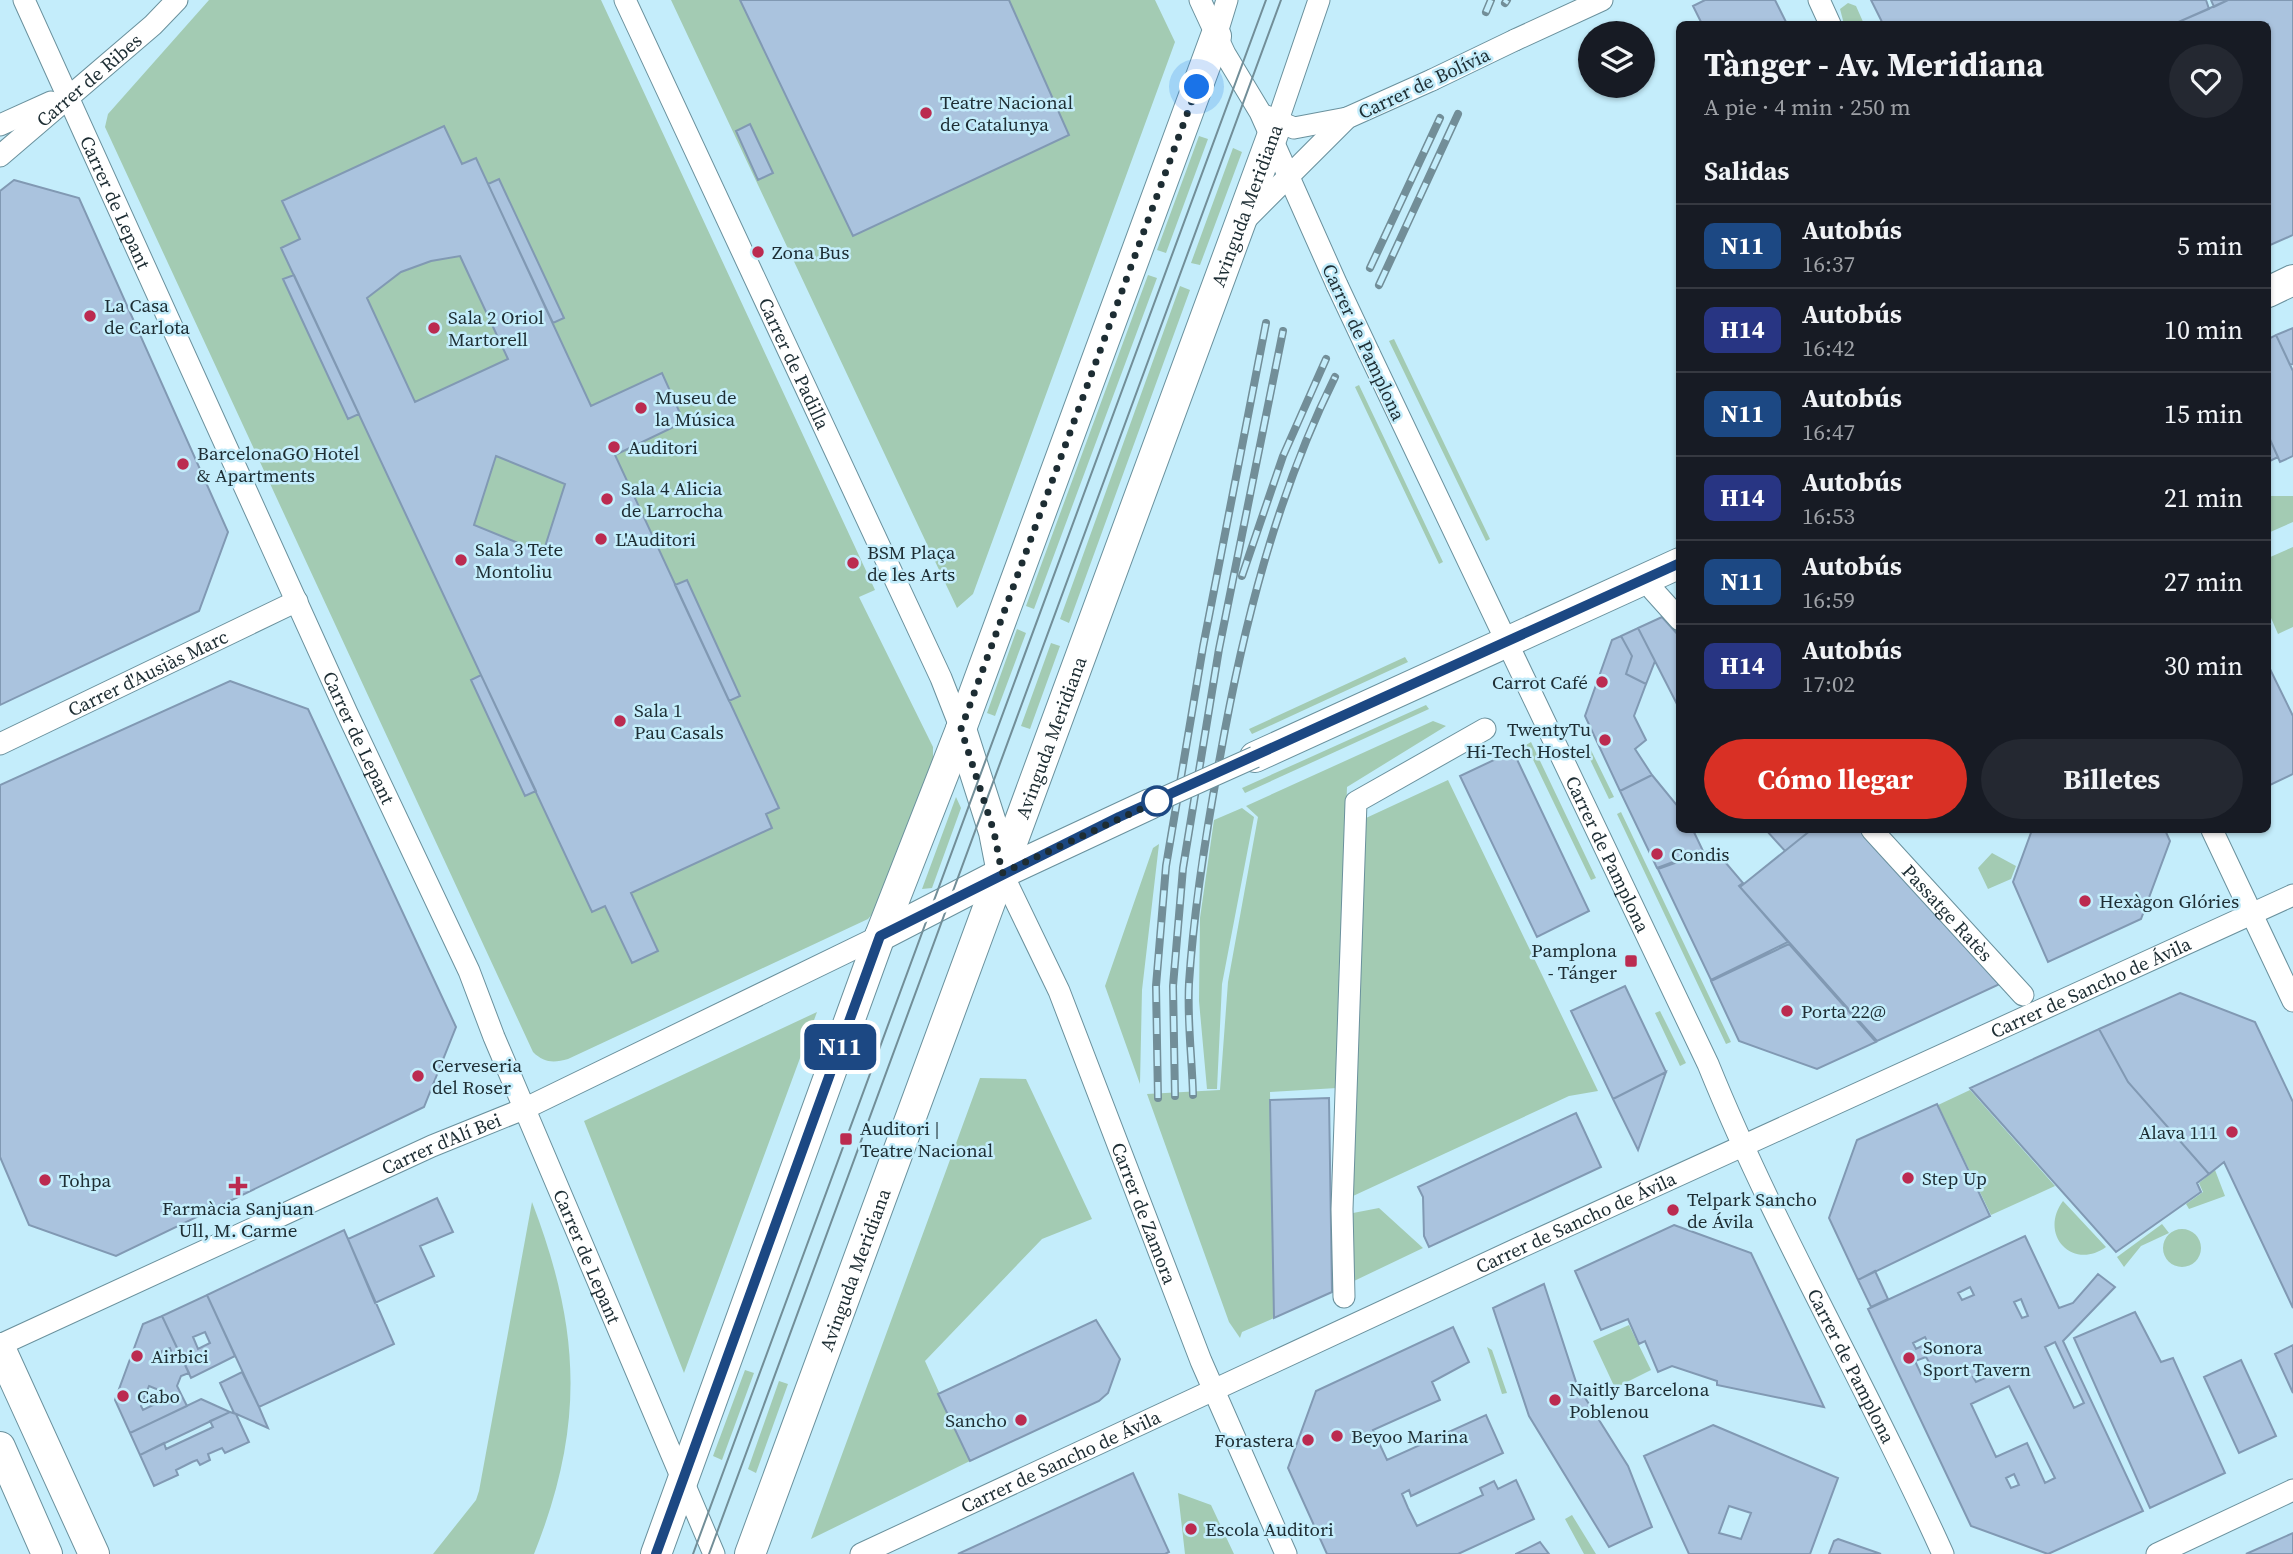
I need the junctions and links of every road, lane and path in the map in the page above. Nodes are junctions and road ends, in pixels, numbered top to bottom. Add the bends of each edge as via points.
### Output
1 (24, 0) edge
2 (177, 0) edge
3 (625, 0) edge
4 (1200, 0) edge
5 (1227, 0) edge
6 (1320, 0) edge
7 (1602, 0) edge
8 (1819, 0) edge
9 (1829, 21) edge
10 (1216, 36) junction
11 (69, 95) junction
12 (1348, 118) junction
13 (1270, 124) junction
14 (0, 125) edge
15 (0, 156) edge
16 (1289, 175) junction
17 (1238, 227) junction
18 (2293, 280) edge
19 (2271, 291) edge
20 (1676, 565) edge
21 (1653, 590) dead end
22 (297, 601) junction
23 (1676, 616) edge
24 (1507, 642) junction
25 (961, 729) junction
26 (1485, 729) dead end
27 (0, 744) edge
28 (1255, 757) joint
29 (1150, 804) joint
30 (1875, 833) edge
31 (2213, 833) edge
32 (1002, 873) junction
33 (2293, 895) edge
34 (2251, 913) junction
35 (880, 936) junction
36 (2023, 995) dead end
37 (2293, 1001) edge
38 (526, 1108) junction
39 (1742, 1147) junction
40 (1344, 1297) dead end
41 (0, 1347) edge
42 (1213, 1391) junction
43 (0, 1447) edge
44 (682, 1483) junction
45 (2293, 1490) edge
46 (47, 1554) edge
47 (94, 1554) edge
48 (656, 1554) edge
49 (714, 1554) edge
50 (750, 1554) edge
51 (861, 1554) edge
52 (1286, 1554) edge
53 (1943, 1554) edge
54 (2157, 1554) edge

1 - 11 street, Carrer de Lepant
2 - 11 street, Carrer de Ribes
3 - 25 street, Carrer de Padilla
4 - 10 street, Carrer de Pamplona
5 - 10 street
6 - 13 street, Avinguda Meridiana
7 - 12 street, Carrer de Bolívia, bridge
8 - 9 street
10 - 13 street, Carrer de Pamplona
10 - 25 street
11 - 14 street
11 - 15 street, Carrer de Ribes
11 - 22 street, Carrer de Lepant
12 - 13 street via 1294,128
12 - 16 street, Carrer de Bolívia
13 - 16 street, Carrer de Pamplona
13 - 17 street, Avinguda Meridiana
16 - 17 street, Carrer de Bolívia
16 - 24 street, Carrer de Pamplona, bridge via 1368,353
17 - 32 street, Avinguda Meridiana
18 - 19 street
20 - 24 street
21 - 23 street
22 - 27 street, Carrer d'Ausiàs Marc
22 - 38 street, Carrer de Lepant via 469,971
24 - 28 street
24 - 39 street, Carrer de Pamplona via 1708,1064
25 - 32 street via 989,812
25 - 35 street
26 - 40 street via 1356,802 1342,1209
28 - 29 street, bridge
29 - 32 street
30 - 36 street, Passatge Ratès
31 - 34 street
32 - 35 street
32 - 42 street, Carrer de Zamora via 1059,991
32 - 50 street, Avinguda Meridiana
33 - 34 street, Carrer de Sancho de Ávila
34 - 37 street
34 - 39 street, Carrer de Sancho de Ávila
35 - 38 street, Carrer d'Alí Bei
35 - 44 street
38 - 41 street, Carrer d'Alí Bei via 432,1146
38 - 44 street, Carrer de Lepant
39 - 42 street, Carrer de Sancho de Ávila
39 - 53 street, Carrer de Pamplona
41 - 47 street
42 - 51 street, Carrer de Sancho de Ávila
42 - 52 street, Carrer de Zamora
43 - 46 street
44 - 48 street
44 - 49 street, Carrer de Lepant
45 - 54 street

